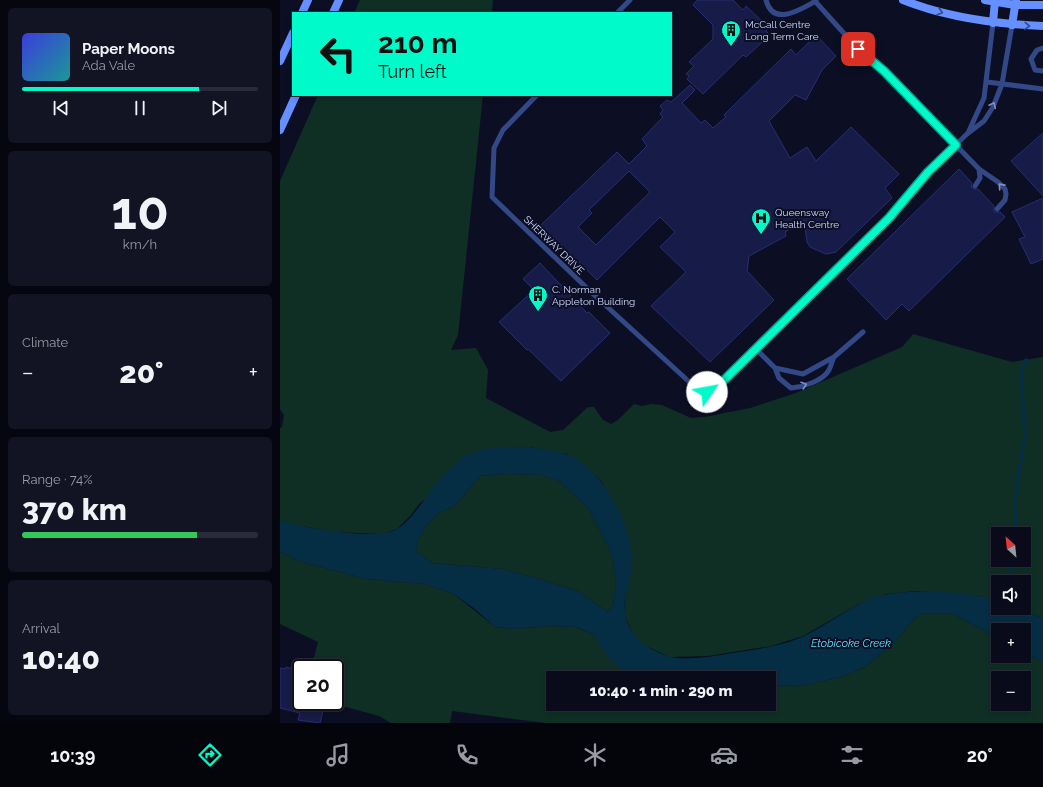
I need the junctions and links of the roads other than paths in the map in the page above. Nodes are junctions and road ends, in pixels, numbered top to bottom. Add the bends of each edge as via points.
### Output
1 (308, 0) edge
2 (339, 0) edge
3 (630, 0) edge
4 (766, 0) edge
5 (903, 0) edge
6 (985, 0) edge
7 (815, 1) edge
8 (995, 1) edge
9 (1015, 2) edge
10 (1043, 5) edge
11 (302, 12) edge
12 (333, 12) edge
13 (618, 12) edge
14 (993, 23) junction
15 (1012, 25) junction
16 (1043, 26) edge
17 (292, 35) edge
18 (1043, 48) edge
19 (280, 61) edge
20 (1043, 71) edge
21 (987, 82) junction
22 (1002, 84) junction
23 (1043, 89) edge
24 (296, 96) edge
25 (536, 96) edge
26 (280, 130) edge
27 (968, 134) junction
28 (956, 145) junction
29 (979, 169) junction
30 (975, 186) dead end
31 (997, 209) dead end
32 (863, 332) dead end
33 (756, 349) junction
34 (834, 357) junction
35 (776, 368) junction

1 - 11 main road
2 - 12 main road
3 - 13 lane
4 - 7 lane via 768,7 777,14 794,14
5 -> 14 main road via 957,17
6 - 8 main road
7 - 28 lane via 858,49 887,74
8 - 9 main road
8 - 14 main road
9 - 10 main road
9 - 15 main road
14 - 15 main road
14 - 21 lane, SHERWAY DRIVE
15 -> 16 main road
15 - 22 lane, SHERWAY DRIVE
17 - 19 main road
18 - 20 lane via 1036,50 1031,59 1035,70
21 - 22 lane
21 - 27 lane, SHERWAY DRIVE via 984,98
22 - 23 lane
27 -> 22 lane, SHERWAY DRIVE via 984,121
24 - 26 main road
25 - 33 lane, SHERWAY DRIVE via 503,130 494,148 492,197 697,389 707,392 717,387
27 - 28 lane, SHERWAY DRIVE
28 - 29 lane
28 - 33 lane, SHERWAY DRIVE via 928,172 889,218
29 - 30 lane via 980,178
31 -> 29 lane via 1005,200 1005,189
32 - 34 lane
33 - 35 lane
34 - 35 lane via 803,374
35 -> 34 lane via 779,378 785,384 791,388 798,387 822,377 829,371

